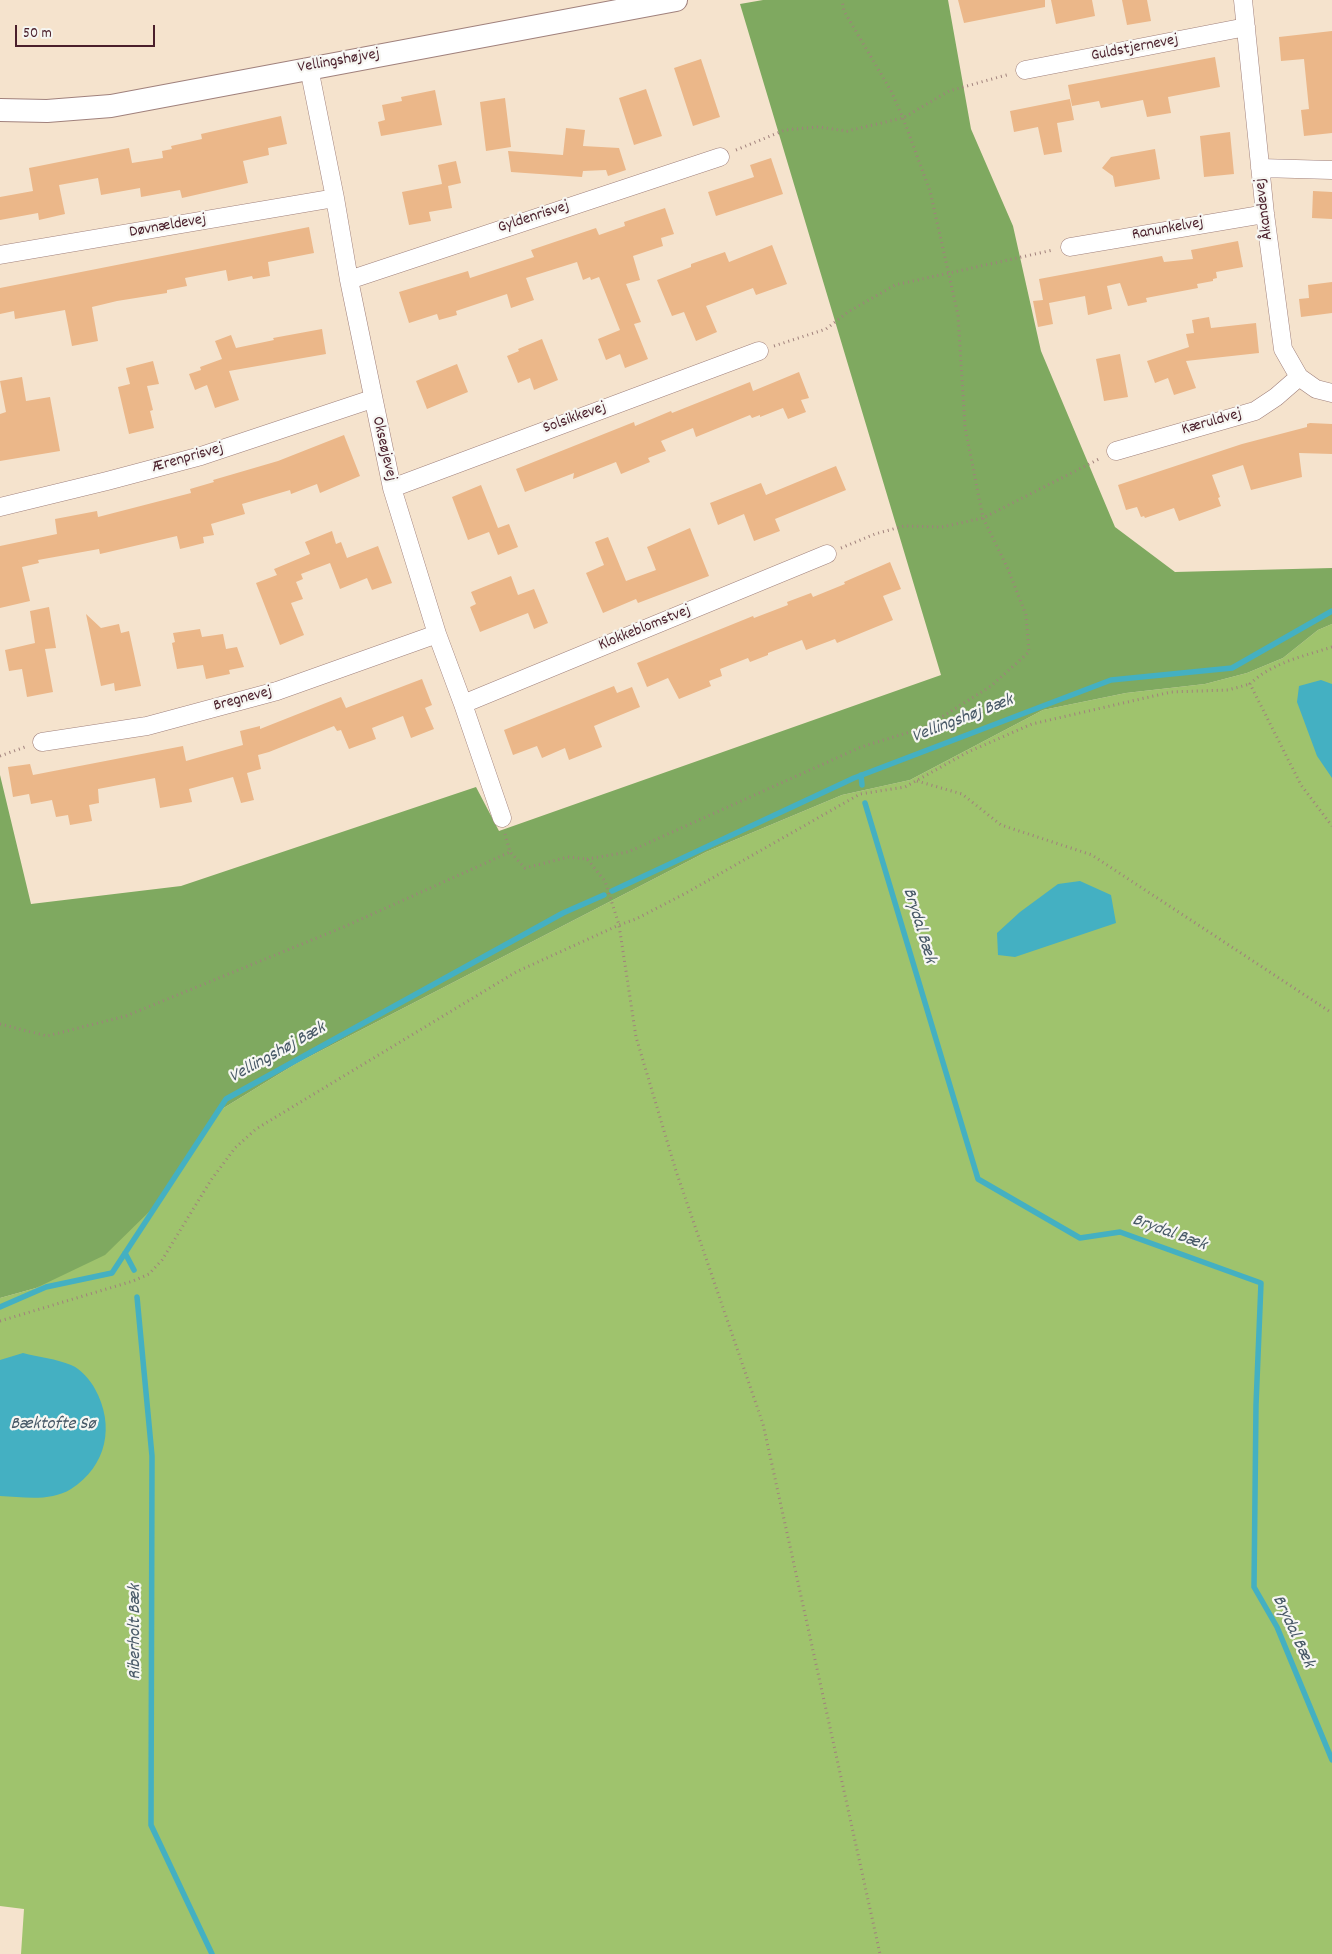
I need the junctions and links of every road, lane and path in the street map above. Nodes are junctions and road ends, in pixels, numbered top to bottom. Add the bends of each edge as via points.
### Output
1 (676, 0) edge
2 (842, 0) edge
3 (1243, 0) edge
4 (1246, 27) junction
5 (309, 68) junction
6 (1025, 70) joint
7 (0, 110) edge
8 (903, 118) junction
9 (720, 157) joint
10 (1260, 168) junction
11 (1332, 170) edge
12 (335, 198) junction
13 (1265, 214) junction
14 (1070, 247) joint
15 (0, 255) edge
16 (949, 272) junction
17 (349, 280) junction
18 (759, 351) joint
19 (1298, 377) junction
20 (1332, 393) edge
21 (372, 399) junction
22 (1116, 450) joint
23 (392, 488) junction
24 (0, 507) edge
25 (983, 518) junction
26 (827, 554) joint
27 (437, 634) junction
28 (1332, 646) edge
29 (1250, 684) junction
30 (463, 704) junction
31 (42, 742) joint
32 (0, 756) edge
33 (917, 781) junction
34 (502, 818) dead end
35 (1332, 826) edge
36 (587, 859) junction
37 (619, 925) junction
38 (1332, 1013) edge
39 (0, 1024) edge
40 (0, 1321) edge
41 (880, 1954) edge

1 - 5 street, Vellingshøjvej
2 - 8 path via 844,11
3 - 4 street, Åkandevej
4 - 6 street, Guldstjernevej
4 - 10 street, Åkandevej
5 - 7 street, Vellingshøjvej via 111,106
5 - 12 street, Okseøjevej
6 - 8 path via 949,91
8 - 9 path via 847,131 818,126 786,130
8 - 16 path via 930,192
9 - 17 street, Gyldenrisvej
10 - 11 street
10 - 13 street, Åkandevej
12 - 15 street, Døvnældevej
12 - 17 street, Okseøjevej
13 - 14 street, Ranunkelvej
13 - 19 street, Åkandevej via 1283,349
14 - 16 path
16 - 18 path via 895,285 848,312 826,329
16 - 25 path via 958,316 965,427
17 - 21 street, Okseøjevej
18 - 23 street, Solsikkevej
19 - 20 street via 1316,389
19 - 22 street, Kæruldvej via 1254,411
21 - 23 street, Okseøjevej
21 - 24 street, Ærenprisvej via 201,456
22 - 25 path
23 - 27 street, Okseøjevej
25 - 26 path via 942,527 904,526
25 - 36 path via 1026,615 1029,652 991,686 926,727 860,747 628,852
26 - 30 street, Klokkeblomstvej
27 - 30 street, Okseøjevej
27 - 31 street, Bregnevej via 277,691 147,726
28 - 29 path via 1287,662
29 - 33 path via 1228,690 1170,692 1032,724 968,752
29 - 35 path via 1301,785
30 - 34 street, Okseøjevej
31 - 32 path
33 - 37 path via 905,788 860,794 686,893
33 - 38 path via 962,794 1001,825 1092,855
36 - 37 path via 605,881
36 - 39 path via 568,857 525,868 510,852 346,926 126,1016 47,1036
37 - 40 path via 516,972 256,1129 235,1148 211,1180 162,1260 148,1274
37 - 41 path via 636,1037 676,1171 763,1424

